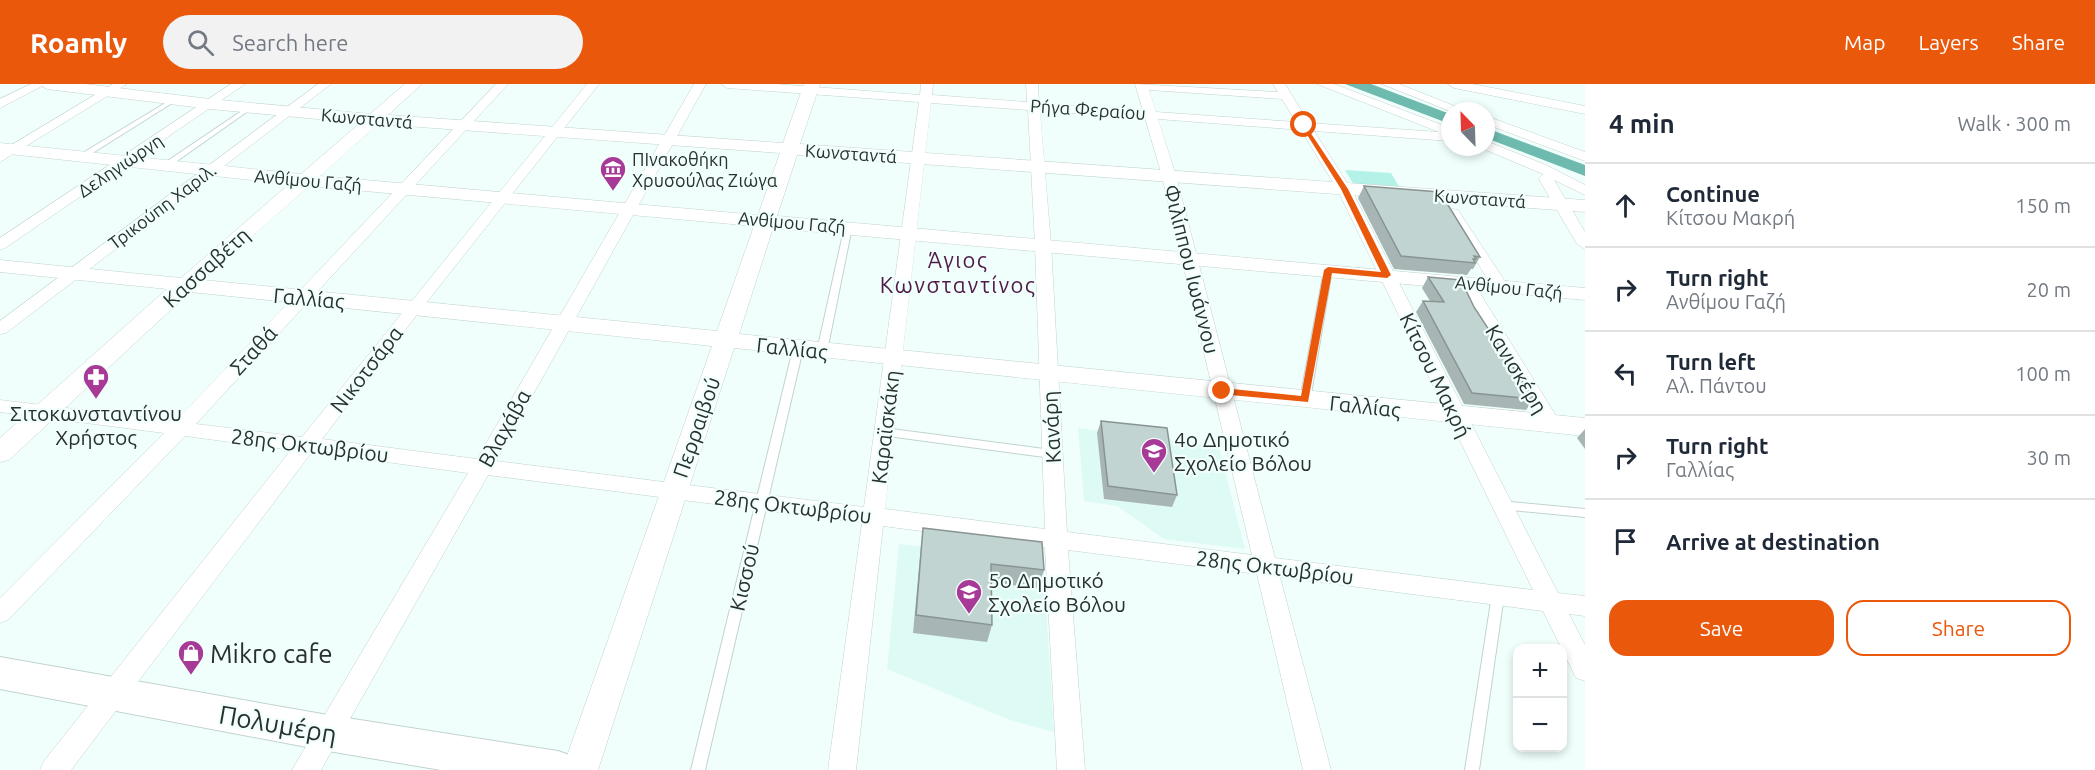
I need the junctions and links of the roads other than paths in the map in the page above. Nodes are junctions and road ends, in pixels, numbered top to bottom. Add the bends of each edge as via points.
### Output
1 (40, 84) edge
2 (47, 84) edge
3 (239, 84) edge
4 (325, 84) edge
5 (414, 84) edge
6 (502, 84) edge
7 (593, 84) edge
8 (700, 84) edge
9 (727, 84) edge
10 (1032, 84) edge
11 (1323, 84) edge
12 (1388, 84) edge
13 (1454, 84) edge
14 (1141, 85) edge
15 (811, 87) edge
16 (115, 88) edge
17 (1283, 90) edge
18 (927, 91) edge
19 (174, 100) junction
20 (0, 104) edge
21 (210, 104) junction
22 (1441, 104) edge
23 (1033, 106) junction
24 (1514, 107) edge
25 (249, 108) junction
26 (1585, 110) edge
27 (287, 111) junction
28 (1151, 114) junction
29 (1495, 116) edge
30 (374, 119) junction
31 (1304, 125) junction
32 (463, 126) junction
33 (1441, 129) edge
34 (552, 132) junction
35 (1441, 136) edge
36 (667, 141) junction
37 (790, 149) junction
38 (1495, 149) edge
39 (5, 152) edge
40 (80, 157) junction
41 (1585, 157) edge
42 (918, 158) junction
43 (125, 162) junction
44 (164, 166) junction
45 (1037, 166) junction
46 (209, 170) junction
47 (1555, 175) junction
48 (1169, 176) junction
49 (305, 180) junction
50 (403, 189) junction
51 (1344, 189) junction
52 (1585, 191) edge
53 (1441, 195) junction
54 (501, 197) junction
55 (1559, 204) junction
56 (1585, 206) edge
57 (629, 208) junction
58 (766, 220) junction
59 (848, 227) junction
60 (909, 232) junction
61 (1042, 244) junction
62 (1585, 244) edge
63 (0, 245) edge
64 (1189, 257) junction
65 (0, 266) edge
66 (1328, 270) junction
67 (71, 274) junction
68 (1387, 275) junction
69 (1465, 282) junction
70 (184, 286) junction
71 (1500, 286) junction
72 (1585, 294) edge
73 (303, 298) junction
74 (413, 308) junction
75 (563, 324) junction
76 (0, 329) edge
77 (725, 341) junction
78 (798, 349) junction
79 (822, 351) junction
80 (893, 358) junction
81 (1048, 374) junction
82 (1222, 391) junction
83 (1305, 400) junction
84 (0, 406) edge
85 (46, 412) junction
86 (1456, 415) junction
87 (1551, 424) junction
88 (1585, 427) edge
89 (180, 429) junction
90 (884, 432) junction
91 (307, 445) junction
92 (0, 453) edge
93 (1052, 454) junction
94 (482, 467) junction
95 (675, 491) junction
96 (761, 502) junction
97 (1501, 505) junction
98 (1585, 513) edge
99 (874, 516) junction
100 (1056, 539) junction
101 (1266, 566) junction
102 (1498, 595) junction
103 (1550, 602) junction
104 (1585, 606) edge
105 (0, 613) edge
106 (1585, 670) edge
107 (0, 673) edge
108 (114, 694) junction
109 (328, 733) junction
110 (54, 770) edge
111 (306, 770) edge
112 (558, 770) edge
113 (580, 770) edge
114 (698, 770) edge
115 (842, 770) edge
116 (1071, 770) edge
117 (1317, 770) edge
118 (1472, 770) edge

1 - 20 street
2 - 16 street, Κωνσταντά
3 - 21 street, Δεληγιώργη
4 - 27 street, Τρικούπη Χαριλ.
5 - 30 street, Κασσαβέτη
6 - 32 street, Σταθά
7 - 34 street, Νικοτσάρα
8 - 36 street, Βλαχάβα
9 - 15 street, Ρήγα Φεραίου
10 - 23 street, Κανάρη
11 - 33 street
12 - 22 street
13 - 24 street
14 - 17 street
14 - 28 street, Φιλίππου Ιωάννου
15 - 18 street, Ρήγα Φεραίου
15 - 37 street, Περραιβού
16 - 19 street, Κωνσταντά
16 - 39 street
17 - 31 street, Κίτσου Μακρή
18 - 23 street, Ρήγα Φεραίου
18 - 42 street, Καραϊσκάκη
19 - 21 street, Κωνσταντά
19 - 40 lane
21 - 25 street, Κωνσταντά
21 - 43 street, Δεληγιώργη
23 - 28 street, Ρήγα Φεραίου
23 - 45 street, Κανάρη
24 - 26 street
24 - 29 street
24 - 41 street
25 - 27 street, Κωνσταντά
25 - 44 lane
27 - 30 street, Κωνσταντά
27 - 46 street, Τρικούπη Χαριλ.
28 - 31 street, Ρήγα Φεραίου
28 - 48 street, Φιλίππου Ιωάννου
30 - 32 street, Κωνσταντά
30 - 49 street, Κασσαβέτη
31 - 35 street, Ρήγα Φεραίου
31 - 51 street, Κίτσου Μακρή
32 - 34 street, Κωνσταντά
32 - 50 street, Σταθά
34 - 36 street, Κωνσταντά
34 - 54 street, Νικοτσάρα
36 - 37 street, Κωνσταντά
36 - 57 street, Βλαχάβα
37 - 42 street, Κωνσταντά
37 - 58 street, Περραιβού
38 - 47 street
39 - 40 street, Ανθίμου Γαζή
40 - 43 street, Ανθίμου Γαζή
42 - 45 street, Κωνσταντά
42 - 60 street, Καραϊσκάκη
43 - 44 street, Ανθίμου Γαζή
43 - 63 street, Δεληγιώργη
44 - 46 street, Ανθίμου Γαζή
45 - 48 street, Κωνσταντά
45 - 61 street, Κανάρη
46 - 49 street, Ανθίμου Γαζή
46 - 67 street, Τρικούπη Χαριλ.
47 - 52 street
47 - 55 street via 1546,178
48 - 51 street, Κωνσταντά
48 - 64 street, Φιλίππου Ιωάννου
49 - 50 street, Ανθίμου Γαζή
49 - 70 street, Κασσαβέτη
50 - 54 street, Ανθίμου Γαζή
50 - 73 street, Σταθά
51 - 53 street, Κωνσταντά
51 - 68 street, Κίτσου Μακρή
53 - 55 street, Κωνσταντά
53 - 71 street
54 - 57 street, Ανθίμου Γαζή
54 - 74 street, Νικοτσάρα
55 - 56 street, Κωνσταντά
55 - 62 street
57 - 58 street, Ανθίμου Γαζή
57 - 75 street, Βλαχάβα
58 - 59 street, Ανθίμου Γαζή
58 - 77 street, Περραιβού
59 - 60 street, Ανθίμου Γαζή
59 - 79 lane
60 - 61 street, Ανθίμου Γαζή
60 - 80 street, Καραϊσκάκη
61 - 64 street, Ανθίμου Γαζή
61 - 81 street, Κανάρη
64 - 66 street, Ανθίμου Γαζή
64 - 82 street, Φιλίππου Ιωάννου
65 - 67 street, Γαλλίας
66 - 68 street, Ανθίμου Γαζή
66 - 83 lane
67 - 70 street, Γαλλίας
67 - 76 street, Τρικούπη Χαριλ.
68 - 69 street, Ανθίμου Γαζή
68 - 86 street, Κίτσου Μακρή
69 - 71 street, Ανθίμου Γαζή
69 - 87 street, Κανισκέρη
70 - 73 street, Γαλλίας
70 - 85 street, Κασσαβέτη
71 - 72 street, Ανθίμου Γαζή
73 - 74 street, Γαλλίας
73 - 89 street, Σταθά
74 - 75 street, Γαλλίας
74 - 91 street, Νικοτσάρα
75 - 77 street, Γαλλίας
75 - 94 street, Βλαχάβα
77 - 78 street, Γαλλίας
77 - 95 street, Περραιβού
78 - 79 street, Γαλλίας
78 - 96 lane, Κισσού
79 - 80 street, Γαλλίας
80 - 81 street, Γαλλίας
80 - 90 street, Καραϊσκάκη
81 - 82 street, Γαλλίας
81 - 93 street, Κανάρη
82 - 83 street, Γαλλίας
82 - 101 street, Φιλίππου Ιωάννου
83 - 86 street, Γαλλίας
84 - 85 street, 28ης Οκτωβρίου
85 - 89 street, 28ης Οκτωβρίου
85 - 92 street, Κασσαβέτη
86 - 87 street, Γαλλίας
86 - 97 street, Κίτσου Μακρή
87 - 88 street, Γαλλίας
89 - 91 street, 28ης Οκτωβρίου
89 - 105 street, Σταθά
90 - 93 lane
90 - 99 street, Καραϊσκάκη
91 - 94 street, 28ης Οκτωβρίου
91 - 108 street, Νικοτσάρα
93 - 100 street, Κανάρη
94 - 95 street, 28ης Οκτωβρίου
94 - 109 street, Βλαχάβα
95 - 96 street, 28ης Οκτωβρίου
95 - 113 street, Περραιβού
96 - 99 street, 28ης Οκτωβρίου
96 - 114 lane, Κισσού
97 - 98 lane
97 - 103 street, Κίτσου Μακρή
99 - 100 street, 28ης Οκτωβρίου
99 - 115 street, Καραϊσκάκη
100 - 101 street, 28ης Οκτωβρίου
100 - 116 street, Κανάρη
101 - 102 street, 28ης Οκτωβρίου
101 - 117 street, Φιλίππου Ιωάννου
102 - 103 street, 28ης Οκτωβρίου
102 - 118 lane
103 - 104 street, 28ης Οκτωβρίου
103 - 106 street, Κίτσου Μακρή
107 - 108 main road, Πολυμέρη
108 - 109 main road, Πολυμέρη
108 - 110 street, Νικοτσάρα
109 - 111 street, Βλαχάβα
109 - 112 main road, Πολυμέρη

